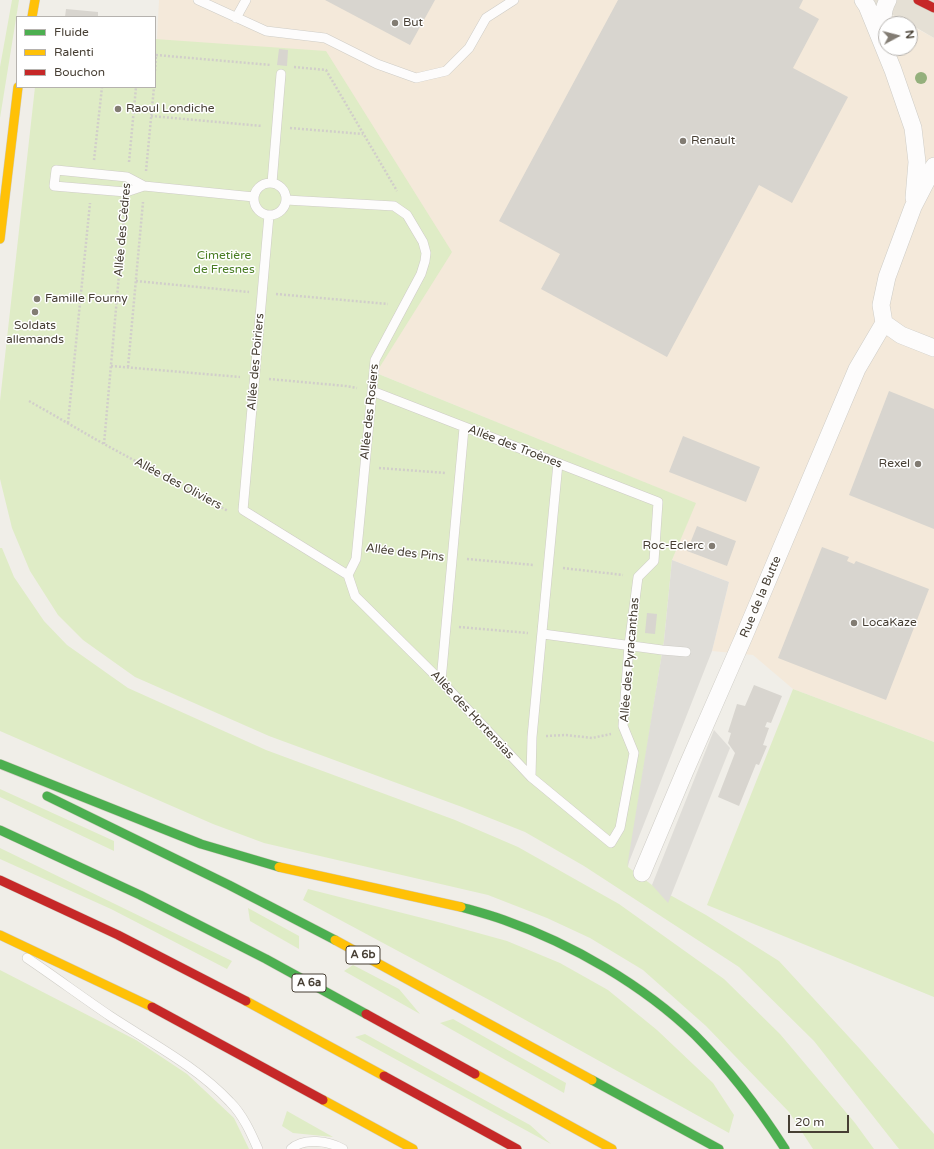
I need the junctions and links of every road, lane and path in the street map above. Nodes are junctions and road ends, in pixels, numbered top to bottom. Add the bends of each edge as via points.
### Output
1 (35, 0) edge
2 (198, 0) edge
3 (246, 0) edge
4 (514, 0) edge
5 (863, 0) edge
6 (888, 0) edge
7 (918, 0) edge
8 (934, 8) edge
9 (32, 16) edge
10 (883, 16) edge
11 (236, 18) junction
12 (156, 55) edge
13 (890, 56) edge
14 (272, 65) dead end
15 (287, 66) dead end
16 (893, 70) junction
17 (281, 74) dead end
18 (18, 88) edge
19 (102, 88) edge
20 (136, 88) edge
21 (154, 88) edge
22 (151, 116) junction
23 (277, 127) junction
24 (364, 134) junction
25 (934, 166) edge
26 (93, 172) junction
27 (127, 177) junction
28 (272, 183) junction
29 (144, 186) junction
30 (91, 189) junction
31 (126, 192) junction
32 (254, 197) junction
33 (286, 200) junction
34 (913, 206) junction
35 (269, 215) junction
36 (406, 215) junction
37 (0, 239) edge
38 (884, 323) junction
39 (934, 348) edge
40 (128, 367) dead end
41 (372, 391) junction
42 (29, 401) dead end
43 (68, 424) junction
44 (464, 428) junction
45 (104, 444) junction
46 (558, 463) junction
47 (365, 467) junction
48 (460, 474) junction
49 (242, 510) junction
50 (357, 547) junction
51 (453, 558) junction
52 (549, 567) junction
53 (348, 575) junction
54 (638, 577) junction
55 (447, 626) junction
56 (543, 634) junction
57 (629, 645) junction
58 (686, 652) dead end
59 (441, 681) junction
60 (623, 726) junction
61 (532, 737) junction
62 (0, 764) edge
63 (531, 777) junction
64 (36, 790) dead end
65 (0, 830) edge
66 (611, 843) joint
67 (642, 873) dead end
68 (0, 880) edge
69 (0, 934) edge
70 (0, 939) edge
71 (325, 1101) junction
72 (258, 1149) edge
73 (291, 1149) edge
74 (343, 1149) edge
75 (395, 1149) edge
76 (413, 1149) edge
77 (517, 1149) edge
78 (612, 1149) edge
79 (719, 1149) edge
80 (784, 1149) edge

1 - 9 main road
2 - 11 lane
3 - 11 lane
4 - 11 lane via 486,18 469,48 446,71 416,78 377,64 325,38 266,31
5 - 16 street
6 - 10 street
7 - 8 main road
12 - 14 path
13 - 16 street
15 - 24 path via 326,70
16 - 34 street via 913,128 917,162
17 - 23 lane
18 - 37 main road
19 - 26 path
20 - 27 path, Allée des Cèdres
21 - 22 path
22 - 23 path
22 - 29 path
23 - 24 path
23 - 28 lane
24 - 36 path via 404,203
25 - 34 street
26 - 27 lane
26 - 30 lane via 56,170 54,186
27 - 29 lane
28 - 32 lane via 259,187
28 - 33 lane via 284,190
29 - 31 lane
29 - 32 lane
29 - 40 path
30 - 31 lane
30 - 43 path
31 - 45 path, Allée des Cèdres
32 - 35 lane via 256,207
33 - 35 lane via 278,213
33 - 36 lane via 394,206
34 - 38 street via 887,277 881,305
35 - 49 lane, Allée des Poiriers
36 - 41 lane, Allée des Rosiers via 423,242 425,261 421,274 375,360
38 - 39 street via 901,335
38 - 67 street, Rue de la Butte via 857,369
41 - 44 lane, Allée des Troènes
41 - 47 lane, Allée des Rosiers
42 - 43 path, Allée des Oliviers
43 - 45 path, Allée des Oliviers
44 - 46 lane, Allée des Troènes
44 - 48 lane
45 - 49 path, Allée des Oliviers via 230,512
46 - 52 lane
46 - 54 lane, Allée des Troènes via 658,502 654,561
47 - 48 path
47 - 50 lane, Allée des Rosiers
48 - 51 lane
49 - 53 lane
50 - 51 path, Allée des Pins
50 - 53 lane, Allée des Rosiers via 356,559
51 - 52 path, Allée des Pins
51 - 55 lane
52 - 54 path, Allée des Pins
52 - 56 lane
53 - 59 lane, Allée des Hortensias via 355,596
54 - 57 lane, Allée des Pyracanthas
55 - 56 path
55 - 59 lane
56 - 57 lane
56 - 61 lane
57 - 58 lane
57 - 60 lane, Allée des Pyracanthas
59 - 63 lane, Allée des Hortensias
60 - 61 path via 610,734 592,738 566,735
60 - 66 lane, Allée des Pyracanthas via 634,753 620,828
61 - 63 lane
62 - 80 main road via 208,846 275,866 431,900 511,922 586,957 653,1001 714,1054 765,1119
63 - 66 lane, Allée des Hortensias
64 - 79 main road, A 6b via 324,934
65 - 78 main road, A 6a via 140,894 266,959
68 - 77 main road via 118,935 241,998
69 - 71 main road via 162,1012
70 - 72 lane via 209,1082 235,1108
71 - 75 main road
71 - 76 main road
73 - 74 lane via 307,1142 323,1142

